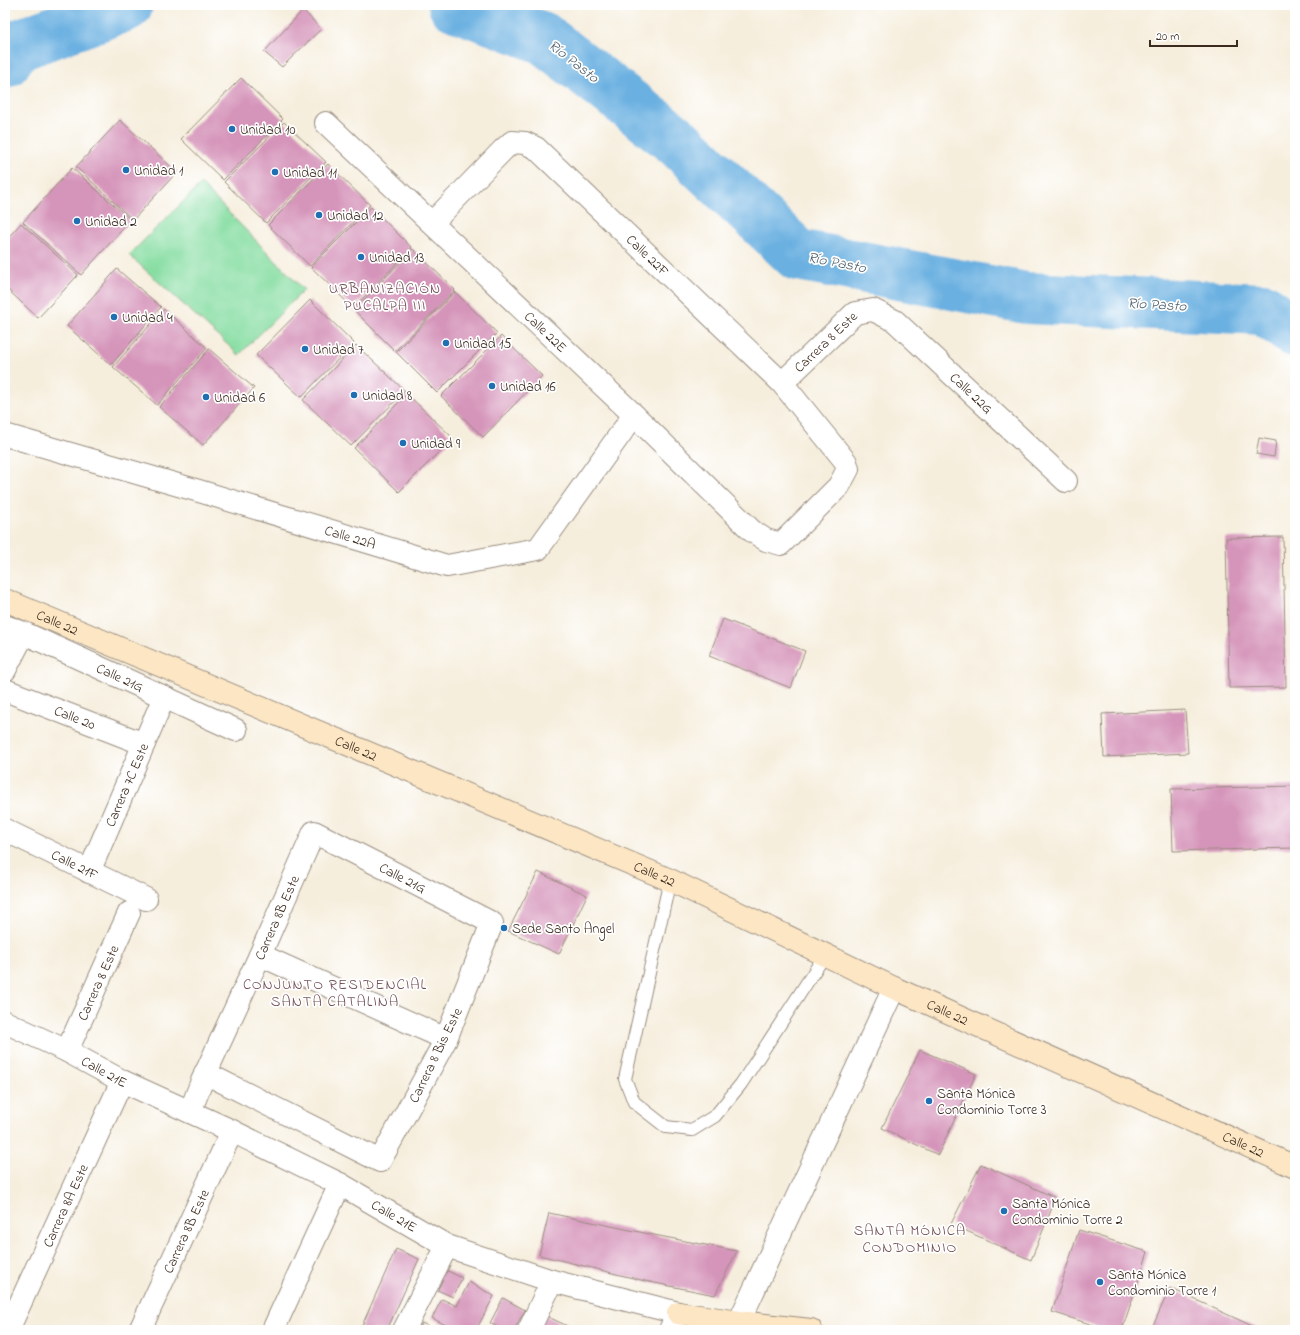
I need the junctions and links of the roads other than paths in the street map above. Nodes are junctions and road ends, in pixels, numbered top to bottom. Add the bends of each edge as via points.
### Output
1 (326, 123) dead end
2 (432, 223) junction
3 (873, 310) joint
4 (782, 383) junction
5 (634, 415) junction
6 (5, 435) edge
7 (1066, 481) dead end
8 (766, 540) joint
9 (5, 600) edge
10 (15, 629) edge
11 (5, 670) edge
12 (5, 690) edge
13 (164, 697) junction
14 (236, 730) dead end
15 (144, 744) junction
16 (5, 830) edge
17 (314, 832) joint
18 (89, 872) junction
19 (670, 880) junction
20 (146, 899) dead end
21 (129, 914) dead end
22 (492, 923) joint
23 (260, 955) junction
24 (826, 955) junction
25 (894, 988) junction
26 (5, 1022) edge
27 (446, 1039) junction
28 (67, 1051) junction
29 (205, 1073) junction
30 (122, 1081) junction
31 (190, 1112) junction
32 (232, 1131) junction
33 (1295, 1167) edge
34 (340, 1184) junction
35 (447, 1246) junction
36 (552, 1281) junction
37 (674, 1321) edge
38 (739, 1322) junction
39 (8, 1330) edge
40 (140, 1330) edge
41 (273, 1330) edge
42 (404, 1330) edge
43 (529, 1330) edge
44 (811, 1330) edge

1 - 2 street, Calle 22E
2 - 4 street, Calle 22F via 512,142 525,143 536,148
2 - 5 street, Calle 22E
3 - 4 street, Carrera 8 Este via 855,313
3 - 7 street, Calle 22G via 900,325
4 - 8 street, Calle 22F via 846,462 848,469 839,486 781,544
5 - 6 street, Calle 22A via 538,549 447,566
5 - 8 street, Calle 22E via 752,531
9 - 19 main road, Calle 22
10 - 11 street
10 - 13 street, Calle 21G
12 - 15 street, Calle 20
13 - 14 street, Calle 21G
13 - 15 street, Carrera 7C Este
15 - 18 street, Carrera 7C Este
16 - 18 street, Calle 21F
17 - 22 street, Calle 21G
17 - 23 street, Carrera 8B Este
18 - 20 street, Calle 21F
19 - 24 main road, Calle 22
19 - 24 lane via 625,1079 634,1102 666,1127 692,1130 715,1116 741,1084
21 - 28 street, Carrera 8 Este
22 - 27 street, Carrera 8 Bis Este
23 - 27 street
23 - 29 street, Carrera 8B Este
24 - 25 main road, Calle 22
25 - 33 main road, Calle 22
25 - 38 street
26 - 28 street, Calle 21E
27 - 29 street, Carrera 8 Bis Este via 380,1161
28 - 30 street, Calle 21E
29 - 31 street, Carrera 8B Este
30 - 31 street, Calle 21E
30 - 39 street, Carrera 8A Este
31 - 32 street, Calle 21E
32 - 34 street, Calle 21E
32 - 40 street, Carrera 8B Este
34 - 35 street, Calle 21E
34 - 41 street
35 - 36 street, Calle 21E
35 - 42 street
36 - 37 street, Calle 21E
36 - 43 street
37 - 38 main road, Calle 21E
38 - 44 main road, Calle 21E

